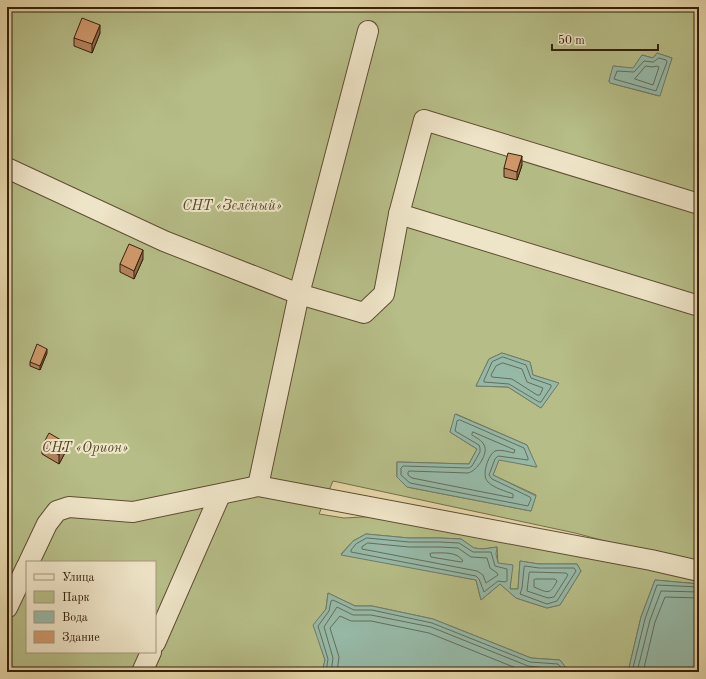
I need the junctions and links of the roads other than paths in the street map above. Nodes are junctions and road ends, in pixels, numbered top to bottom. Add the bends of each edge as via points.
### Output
1 (368, 31) dead end
2 (7, 168) edge
3 (699, 204) edge
4 (399, 214) junction
5 (299, 294) junction
6 (699, 306) edge
7 (258, 486) junction
8 (220, 495) junction
9 (29, 561) edge
10 (26, 568) edge
11 (699, 571) edge
12 (7, 608) edge
13 (156, 641) edge
14 (151, 653) edge
15 (142, 672) edge

1 - 5 street
2 - 5 street via 164,241
3 - 4 street via 424,120
4 - 5 street via 384,294 364,313
4 - 6 street
5 - 7 street
7 - 8 street
7 - 11 street
8 - 9 street via 134,512 69,508 57,510 47,524
8 - 13 street
10 - 12 street
14 - 15 street

